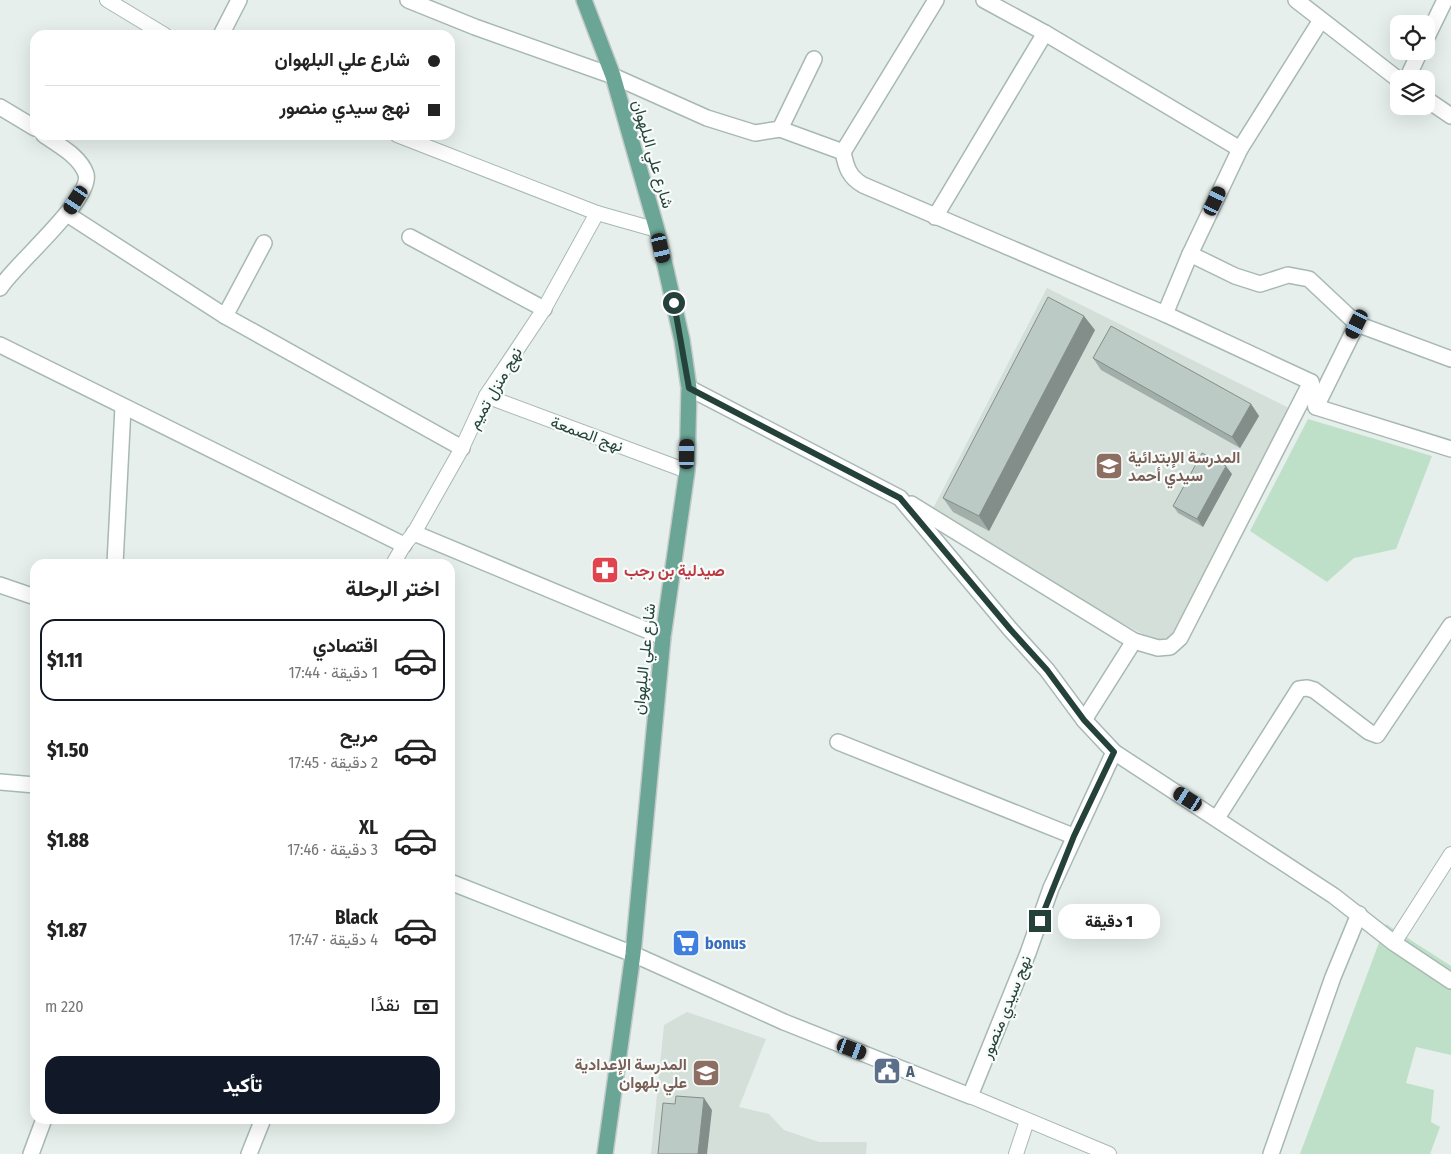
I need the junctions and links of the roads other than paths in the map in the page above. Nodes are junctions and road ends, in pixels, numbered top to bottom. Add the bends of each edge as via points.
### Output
1 (107, 0) edge
2 (239, 0) edge
3 (408, 0) edge
4 (584, 0) edge
5 (936, 0) edge
6 (984, 0) edge
7 (1296, 0) edge
8 (1445, 0) edge
9 (1321, 20) junction
10 (1435, 20) edge
11 (157, 30) edge
12 (224, 30) edge
13 (1046, 33) junction
14 (814, 59) dead end
15 (1390, 73) edge
16 (613, 76) junction
17 (1435, 105) edge
18 (0, 107) edge
19 (1451, 116) edge
20 (30, 125) edge
21 (780, 129) junction
22 (51, 140) edge
23 (410, 140) edge
24 (1240, 149) junction
25 (843, 152) junction
26 (597, 212) junction
27 (67, 214) junction
28 (935, 217) junction
29 (657, 230) junction
30 (410, 237) dead end
31 (264, 243) dead end
32 (1190, 254) junction
33 (1, 283) edge
34 (544, 308) junction
35 (1165, 314) junction
36 (225, 316) junction
37 (1357, 324) junction
38 (0, 344) edge
39 (1451, 358) edge
40 (1311, 382) junction
41 (689, 388) junction
42 (486, 396) junction
43 (1316, 407) junction
44 (123, 408) junction
45 (462, 448) junction
46 (1451, 449) edge
47 (687, 471) junction
48 (900, 498) junction
49 (414, 533) junction
50 (404, 545) junction
51 (115, 559) edge
52 (396, 559) edge
53 (0, 585) edge
54 (30, 595) edge
55 (1451, 625) edge
56 (663, 637) junction
57 (1134, 641) junction
58 (1084, 720) junction
59 (838, 742) dead end
60 (1114, 752) junction
61 (0, 782) edge
62 (30, 785) edge
63 (1217, 818) junction
64 (1074, 836) junction
65 (1451, 854) edge
66 (455, 884) edge
67 (1359, 914) junction
68 (1394, 942) junction
69 (633, 954) junction
70 (1451, 981) edge
71 (970, 1096) junction
72 (1027, 1122) junction
73 (42, 1124) edge
74 (261, 1124) edge
75 (31, 1154) edge
76 (249, 1154) edge
77 (605, 1154) edge
78 (1016, 1154) edge
79 (1109, 1154) edge
80 (1271, 1154) edge

1 - 11 lane
2 - 12 street
3 - 16 street
4 - 16 main road, شارع علي البلهوان
5 - 25 street
6 - 13 street
7 - 9 street
8 - 10 street
9 - 15 street
9 - 24 street
13 - 24 street
13 - 28 street
14 - 21 street
16 - 21 street via 722,123 755,133
16 - 29 main road, شارع علي البلهوان
17 - 19 street
18 - 20 street
21 - 25 street
22 - 27 street via 71,154 85,172 86,186
23 - 26 lane
24 - 32 street
25 - 28 street via 847,171 859,183
26 - 29 lane
26 - 34 lane, نهج منزل تميم
27 - 33 street
27 - 36 street
28 - 35 street
29 - 41 main road, شارع علي البلهوان via 682,340
30 - 34 street
31 - 36 street
32 - 35 street
32 - 37 street via 1260,284 1288,275 1309,279
34 - 42 lane, نهج منزل تميم
35 - 40 street
36 - 45 street
37 - 39 street
37 - 43 street
38 - 44 street
40 - 43 street
40 - 57 street via 1178,641 1170,648 1162,649
41 - 47 main road, شارع علي البلهوان
41 - 48 street
42 - 45 lane, نهج منزل تميم
42 - 47 lane, نهج الصمعة
43 - 46 street
44 - 50 street
44 - 51 street
45 - 49 lane, نهج منزل تميم
47 - 56 main road, شارع علي البلهوان
48 - 57 street
48 - 58 street via 1047,670
49 - 50 lane, نهج منزل تميم
49 - 56 street
50 - 52 lane, نهج منزل تميم
53 - 54 street
55 - 63 street via 1377,735 1368,732 1314,690 1299,689
56 - 69 main road, شارع علي البلهوان
57 - 58 street
58 - 60 street
59 - 64 street
60 - 63 street
60 - 64 street, نهج سيدي منصور
61 - 62 street
63 - 67 street
64 - 71 street, نهج سيدي منصور
65 - 68 lane
66 - 69 street
67 - 68 street
67 - 80 street
68 - 70 street
69 - 71 street via 784,1022
69 - 77 main road, شارع علي البلهوان
71 - 72 lane
72 - 78 lane
72 - 79 lane
73 - 75 street
74 - 76 street

